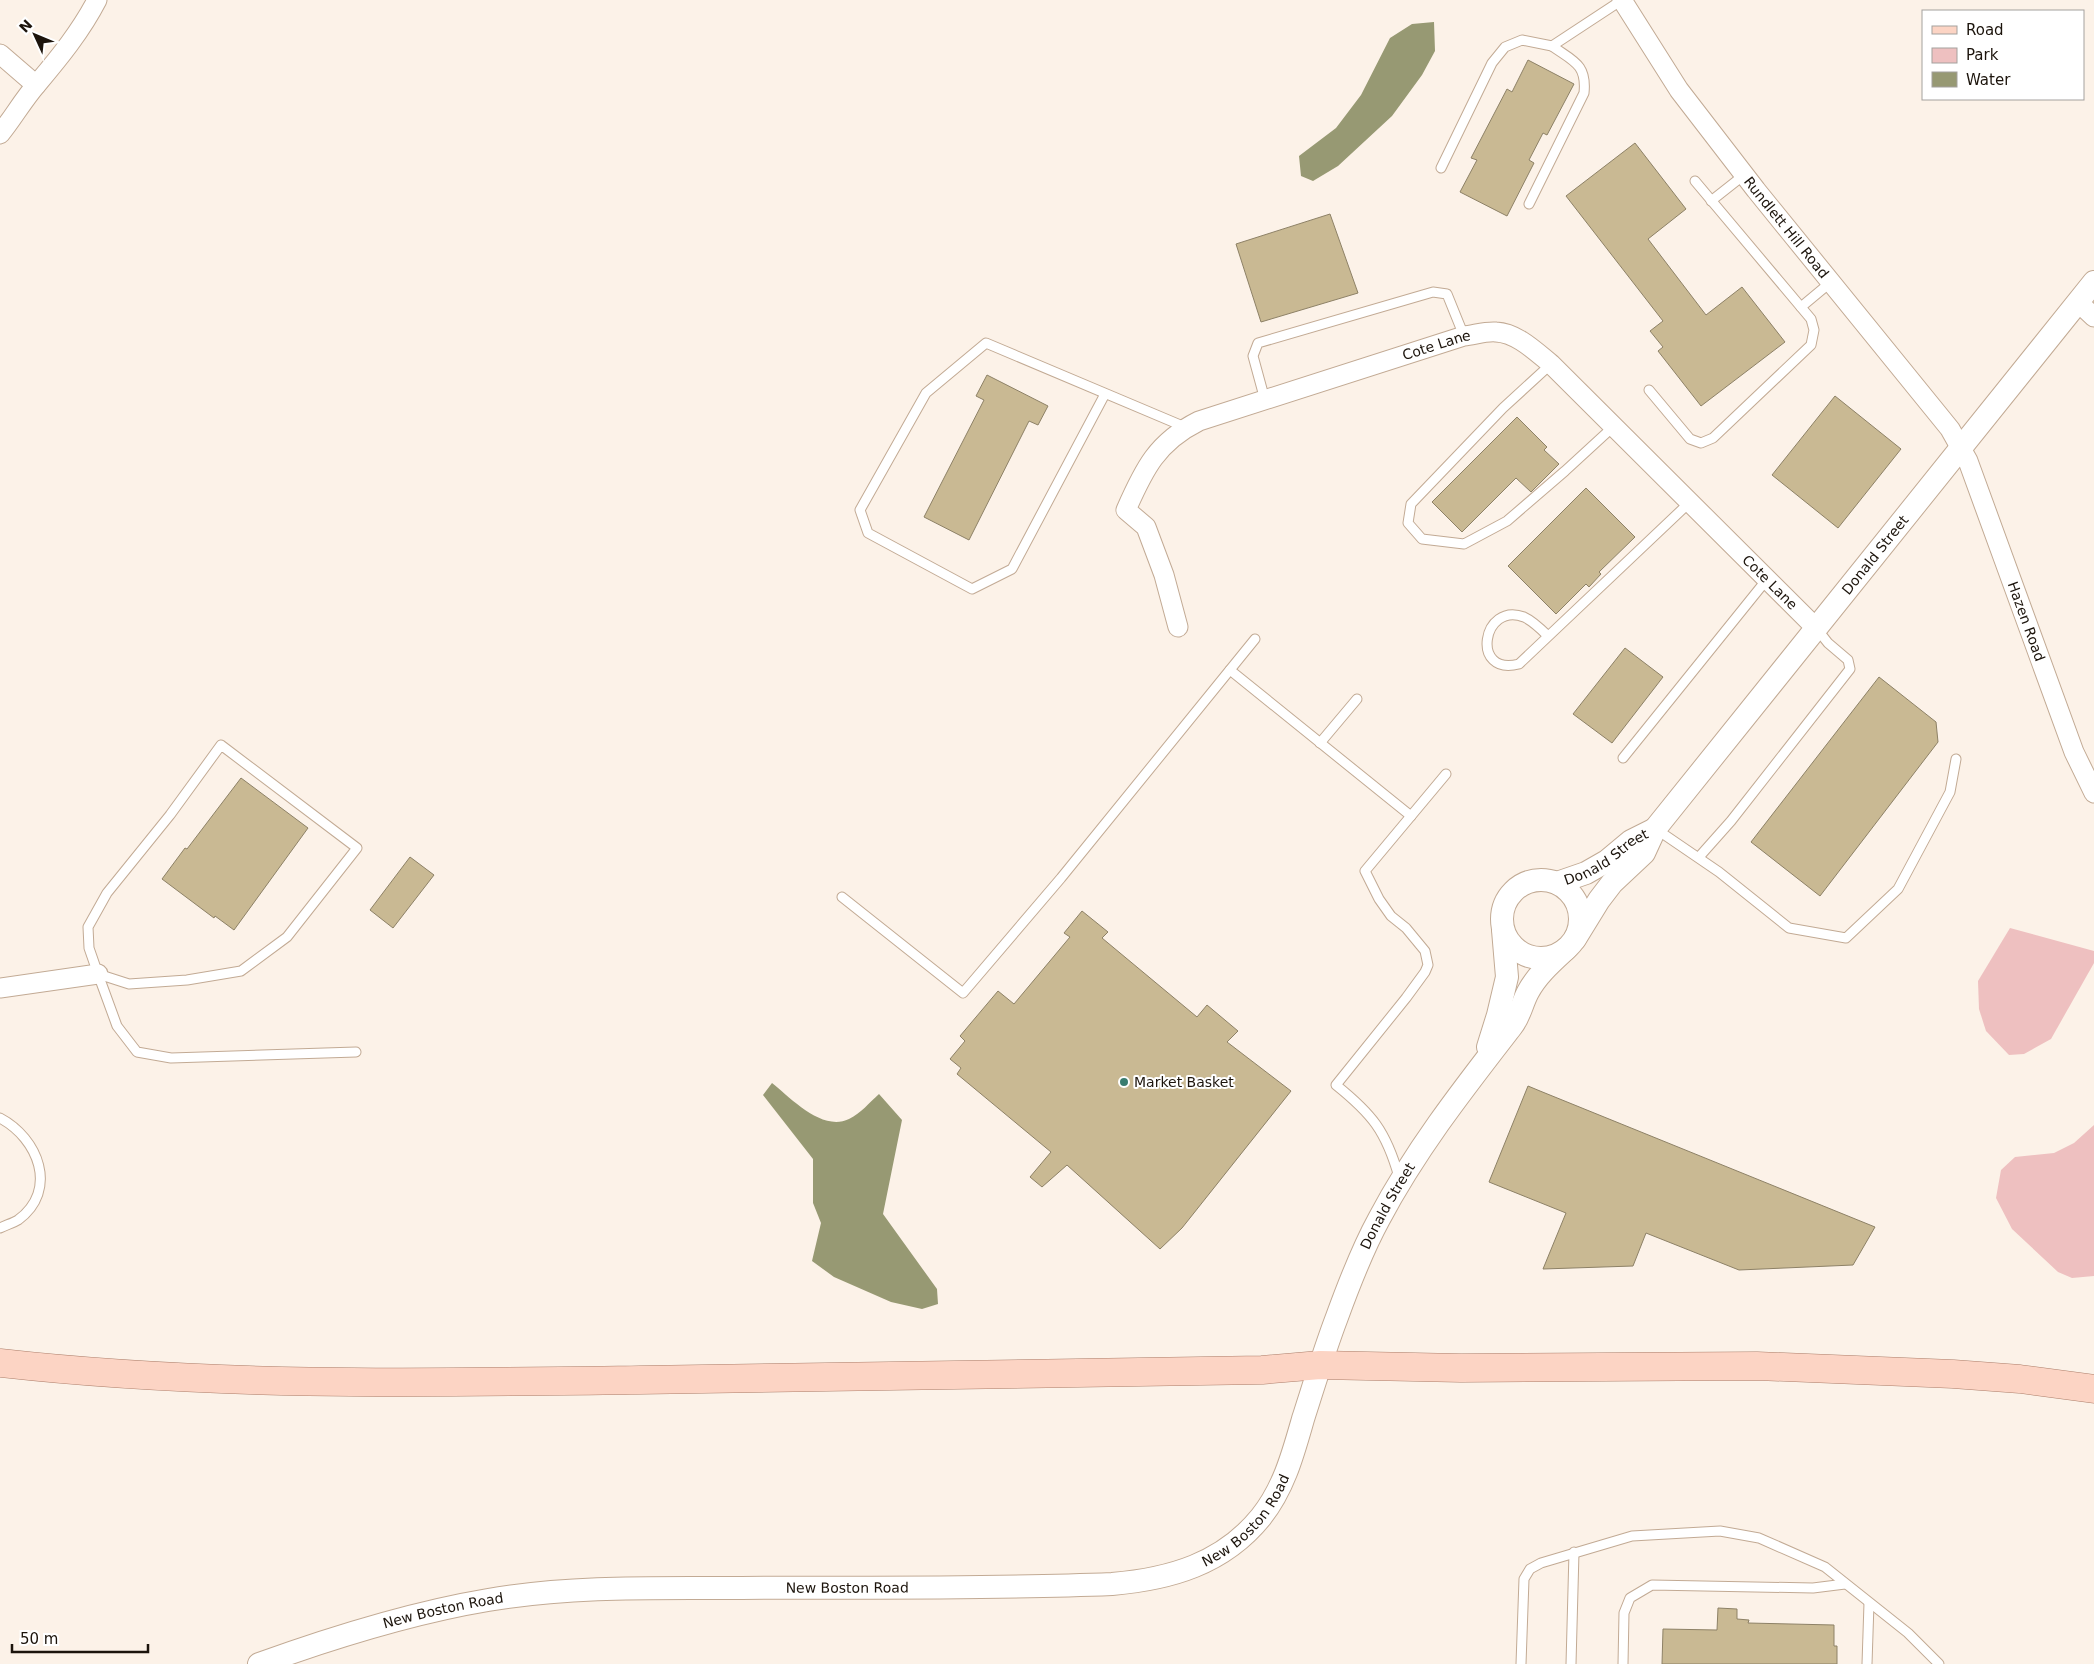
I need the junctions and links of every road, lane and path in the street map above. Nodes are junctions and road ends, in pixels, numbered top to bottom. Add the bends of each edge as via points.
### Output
1 (97, 0) edge
2 (1622, 0) edge
3 (1552, 46) junction
4 (0, 54) edge
5 (36, 84) junction
6 (0, 134) edge
7 (1441, 168) dead end
8 (1744, 175) junction
9 (1695, 181) dead end
10 (1712, 201) junction
11 (1529, 204) dead end
12 (1831, 282) junction
13 (2094, 282) edge
14 (1800, 307) junction
15 (2086, 310) edge
16 (1464, 336) junction
17 (1551, 364) junction
18 (1649, 390) dead end
19 (1105, 394) junction
20 (1265, 400) junction
21 (1614, 426) junction
22 (1185, 427) junction
23 (1960, 447) junction
24 (1691, 502) junction
25 (1768, 578) junction
26 (1178, 627) dead end
27 (1816, 628) junction
28 (1548, 636) junction
29 (1255, 638) dead end
30 (1230, 670) junction
31 (1357, 699) dead end
32 (1320, 743) junction
33 (1623, 758) dead end
34 (1956, 760) dead end
35 (1446, 774) dead end
36 (2094, 793) edge
37 (1411, 816) junction
38 (1655, 829) junction
39 (1699, 858) junction
40 (1557, 883) junction
41 (842, 897) dead end
42 (1503, 929) junction
43 (1570, 944) junction
44 (98, 974) junction
45 (0, 988) edge
46 (356, 1052) dead end
47 (1483, 1062) junction
48 (0, 1118) edge
49 (1400, 1181) junction
50 (0, 1228) edge
51 (0, 1363) edge
52 (1320, 1365) junction
53 (2094, 1389) edge
54 (1574, 1552) junction
55 (1844, 1584) junction
56 (1869, 1603) junction
57 (259, 1664) edge
58 (1521, 1664) edge
59 (1571, 1664) edge
60 (1623, 1664) edge
61 (1867, 1664) edge
62 (1939, 1664) edge

1 - 5 street via 52,68
2 - 3 lane
2 - 8 street, Rundlett Hill Road via 1679,90
3 - 7 lane via 1522,40 1505,47 1492,63
3 - 11 lane via 1579,65 1586,78 1584,92
4 - 5 street
5 - 6 street
8 - 10 lane
8 - 12 street, Rundlett Hill Road
9 - 10 lane
10 - 14 lane
12 - 14 lane
12 - 23 street, Rundlett Hill Road via 1944,422
13 - 15 street, Donald Street
14 - 18 lane via 1811,319 1814,330 1811,344 1713,438 1701,443 1690,439
15 - 23 street, Donald Street
16 - 17 street, Cote Lane via 1496,332 1514,336
16 - 20 street, Cote Lane
16 - 20 lane via 1447,294 1432,292 1258,343 1253,356
17 - 21 street, Cote Lane
17 - 21 lane via 1503,408 1411,504 1408,523 1422,539 1464,544 1507,521
19 - 19 lane via 986,344 926,393 860,510 868,533 972,589 1012,569
19 - 22 lane
20 - 22 street, Cote Lane
21 - 24 street, Cote Lane
22 - 26 street, Cote Lane via 1148,462 1126,510 1146,527 1164,574
23 - 27 street, Donald Street
23 - 36 street, Hazen Road via 1984,502 2074,752
24 - 25 street, Cote Lane
24 - 28 lane
25 - 27 street, Cote Lane
25 - 33 lane
27 - 38 street, Donald Street
27 - 39 lane via 1848,660 1850,669
28 - 28 lane via 1519,664 1509,667 1498,663 1488,653 1485,642 1500,618 1510,614 1534,623
29 - 30 lane
30 - 32 lane
30 - 41 lane via 963,994
31 - 32 lane
32 - 37 lane
34 - 39 lane via 1950,792 1898,888 1846,938 1789,928
35 - 37 lane
37 - 49 lane via 1365,871 1391,916 1426,951 1428,965 1406,998 1336,1084 1375,1121 1391,1148
38 - 39 lane
38 - 40 street, Donald Street via 1631,841 1586,873
38 - 43 street, Donald Street via 1644,853 1612,883
40 - 42 street, Donald Street via 1534,880 1512,892 1505,903
40 - 43 street, Donald Street via 1570,891 1580,914 1579,927
42 - 43 street via 1508,941 1529,956 1554,956
42 - 47 street, Donald Street via 1507,977
43 - 47 street, Donald Street via 1533,984 1514,1023
44 - 44 lane via 129,984 187,980 240,971 287,937 357,848 221,745 107,893 88,927 89,948
44 - 45 street
44 - 46 lane via 117,1026 137,1052 171,1058
47 - 49 street, Donald Street via 1437,1123
48 - 50 lane via 11,1124 30,1145 40,1166 41,1186 33,1204 18,1220
49 - 52 street, Donald Street via 1366,1244
51 - 52 main road via 194,1378 578,1382 1262,1370
52 - 53 main road via 1461,1368 1757,1366 1953,1374
52 - 57 street, New Boston Road via 1279,1490 1261,1517 1242,1536 1223,1551 1186,1571 1148,1581 1066,1586 551,1592 429,1612 368,1628
54 - 55 lane via 1632,1536 1720,1531 1759,1538 1826,1567
54 - 58 lane via 1541,1563 1530,1569 1524,1579
54 - 59 lane
55 - 56 lane
55 - 60 lane via 1813,1588 1652,1585 1630,1598 1624,1613
56 - 61 lane
56 - 62 lane via 1908,1633

